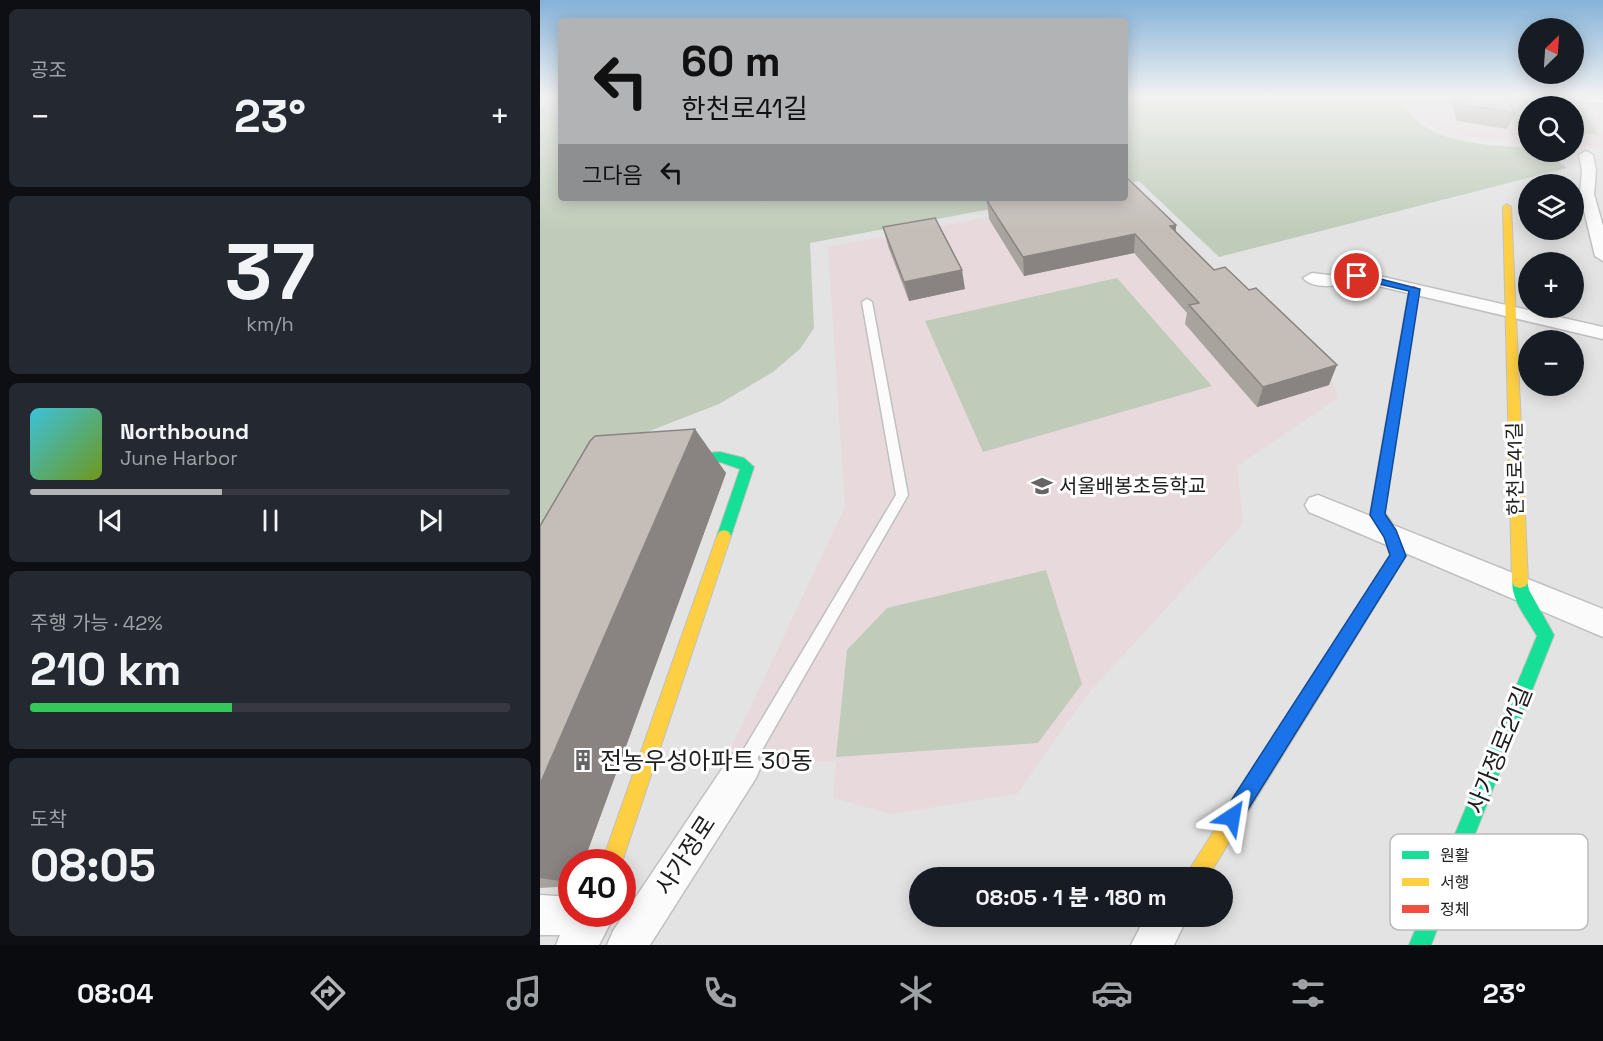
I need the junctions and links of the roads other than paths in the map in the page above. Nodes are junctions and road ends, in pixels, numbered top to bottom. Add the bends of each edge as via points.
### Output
1 (1586, 155) dead end
2 (1508, 207) dead end
3 (1597, 218) edge
4 (1603, 256) edge
5 (1312, 278) dead end
6 (1414, 289) junction
7 (867, 302) dead end
8 (1511, 311) junction
9 (1603, 333) edge
10 (656, 462) edge
11 (1318, 505) dead end
12 (1390, 534) junction
13 (1521, 591) junction
14 (1603, 623) edge
15 (744, 766) joint
16 (1465, 834) edge
17 (616, 849) edge
18 (1201, 867) edge
19 (540, 915) edge
20 (558, 919) edge
21 (1162, 927) edge
22 (1426, 930) edge
23 (627, 945) edge
24 (1151, 945) edge
25 (1420, 945) edge

1 - 3 street via 1587,194
2 - 8 street, 한천로41길
3 - 4 street
5 - 6 street via 1337,281 1357,276
6 - 8 street
6 - 12 street via 1377,515
7 - 15 lane via 902,495
8 - 9 street
8 - 13 street, 한천로41길
10 - 17 street via 731,457 747,467
11 - 12 street
12 - 13 street
12 - 18 street via 1398,556
13 - 14 street
13 - 16 street, 사가정로21길 via 1546,634
15 - 23 street, 사가정로
19 - 20 street
21 - 24 street
22 - 25 street, 사가정로21길

